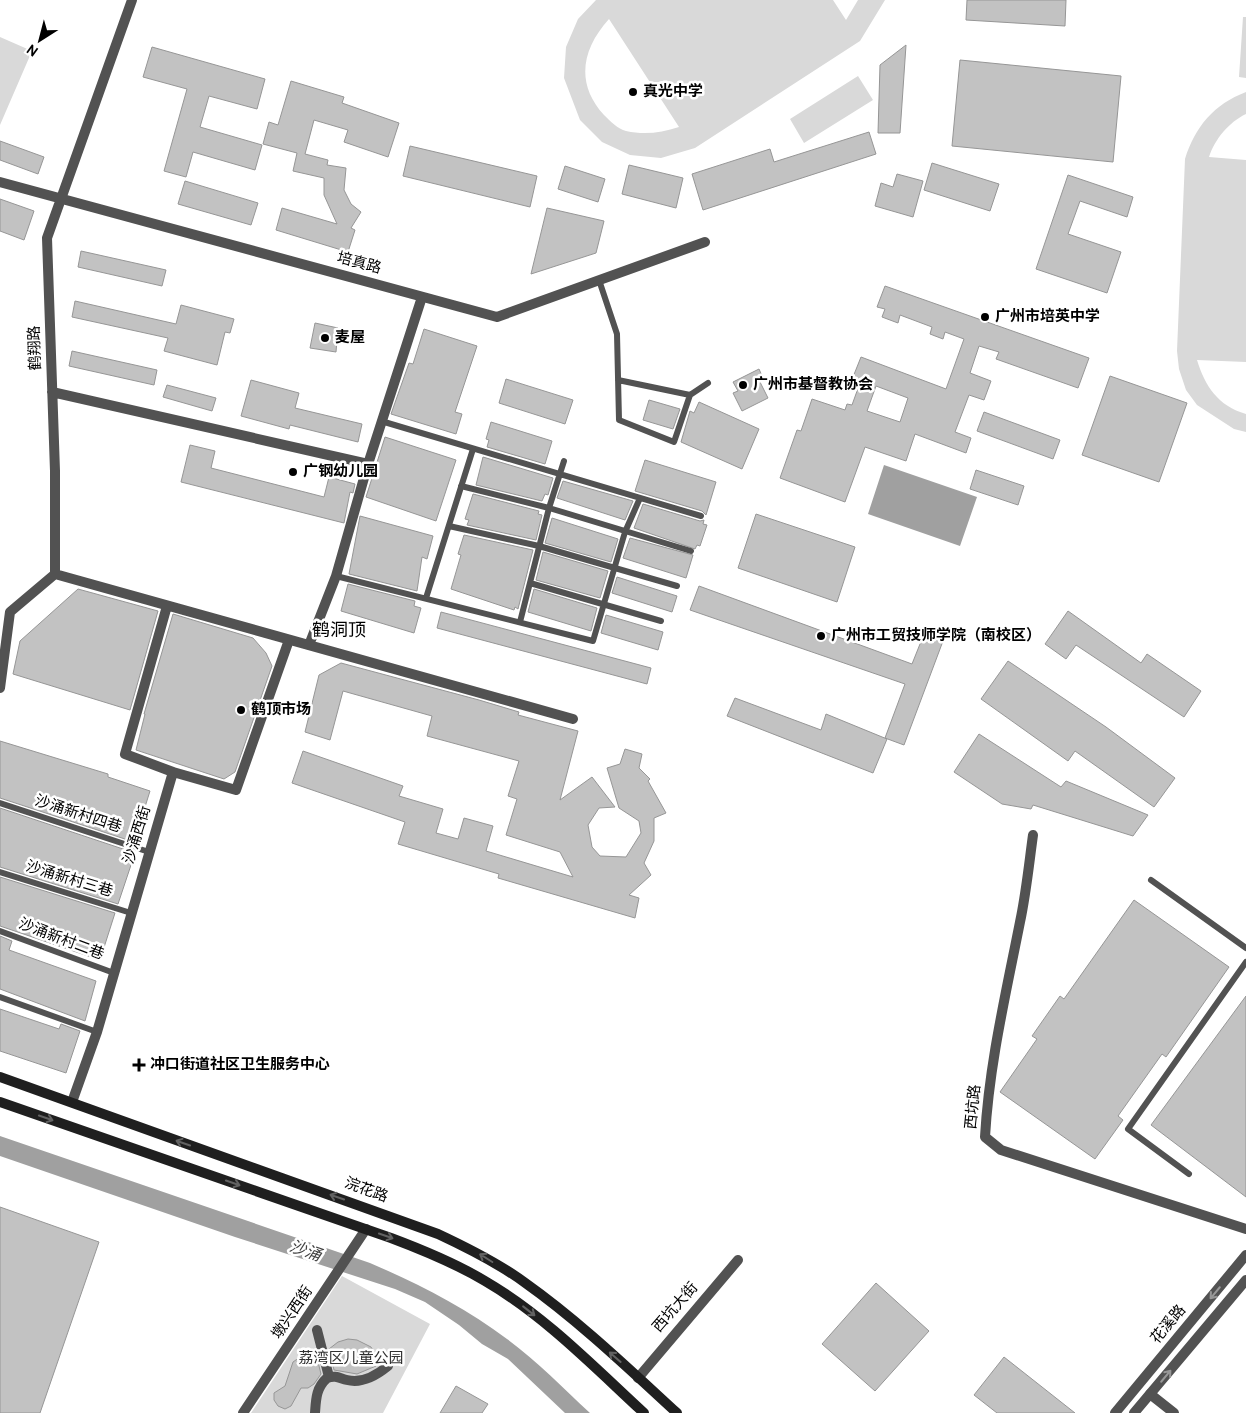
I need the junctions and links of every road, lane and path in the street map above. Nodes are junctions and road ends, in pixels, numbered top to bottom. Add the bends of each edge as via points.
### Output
1 (132, 0) edge
2 (0, 182) edge
3 (59, 200) junction
4 (705, 242) dead end
5 (599, 280) junction
6 (422, 297) junction
7 (618, 380) junction
8 (708, 383) dead end
9 (52, 392) junction
10 (690, 395) junction
11 (382, 421) junction
12 (473, 449) junction
13 (564, 461) dead end
14 (368, 464) junction
15 (561, 475) junction
16 (461, 486) junction
17 (640, 498) junction
18 (549, 508) junction
19 (701, 516) dead end
20 (449, 526) junction
21 (625, 532) junction
22 (539, 546) junction
23 (691, 551) dead end
24 (614, 567) junction
25 (56, 574) junction
26 (336, 576) junction
27 (530, 583) junction
28 (676, 586) dead end
29 (426, 598) junction
30 (603, 603) junction
31 (167, 606) junction
32 (660, 621) dead end
33 (520, 622) junction
34 (289, 640) junction
35 (308, 645) junction
36 (0, 688) edge
37 (573, 719) dead end
38 (173, 772) junction
39 (0, 803) edge
40 (1033, 835) dead end
41 (149, 852) junction
42 (0, 872) edge
43 (1151, 880) dead end
44 (131, 913) junction
45 (0, 931) edge
46 (1246, 948) edge
47 (1246, 962) edge
48 (114, 973) junction
49 (0, 997) edge
50 (97, 1032) junction
51 (0, 1077) edge
52 (0, 1102) edge
53 (72, 1102) junction
54 (1189, 1174) dead end
55 (366, 1229) junction
56 (1246, 1229) edge
57 (1246, 1255) edge
58 (738, 1260) dead end
59 (1246, 1280) edge
60 (317, 1330) dead end
61 (388, 1366) dead end
62 (330, 1377) junction
63 (638, 1378) junction
64 (1150, 1394) junction
65 (243, 1413) edge
66 (315, 1413) edge
67 (644, 1413) edge
68 (678, 1413) edge
69 (1115, 1413) edge
70 (1134, 1413) edge
71 (1174, 1413) edge

1 - 3 street, 鹤翔路
2 - 3 street, 培真路
3 - 6 street, 培真路
3 - 9 street, 鹤翔路 via 47,238
4 - 5 street, 培真路
5 - 6 street, 培真路 via 497,317
5 - 7 lane via 617,334
6 - 11 street
7 - 10 lane
7 - 10 lane via 619,420 674,442
8 - 10 lane
9 - 14 street
9 - 25 street, 鹤翔路
11 - 12 lane
11 - 14 street
12 - 15 lane
12 - 16 lane
13 - 15 lane
14 - 26 street
15 - 17 lane
15 - 18 lane
16 - 18 lane
16 - 20 lane
17 - 19 lane
17 - 21 lane
18 - 21 lane
18 - 22 lane
20 - 22 lane
20 - 29 lane
21 - 23 lane
21 - 24 lane
22 - 24 lane
22 - 27 lane
24 - 28 lane
24 - 30 lane
25 - 31 street
25 - 36 street via 10,612
26 - 29 lane
26 - 35 street
27 - 30 lane
27 - 33 lane
29 - 33 lane
30 - 32 lane
30 - 33 lane via 593,641
31 - 34 street
31 - 38 street via 125,754
34 - 35 street
34 - 38 street via 236,790
35 - 37 street
38 - 41 street, 沙涌西街
39 - 41 lane, 沙涌新村四巷
40 - 56 street, 西坑路 via 1001,1020 985,1137 1001,1150
41 - 44 street, 沙涌西街
42 - 44 lane, 沙涌新村三巷
43 - 46 lane
44 - 48 street, 沙涌西街
45 - 48 lane, 沙涌新村二巷
47 - 54 lane via 1128,1129
48 - 50 street, 沙涌西街
49 - 50 lane
50 - 53 street, 沙涌西街
51 - 53 main road, 浣花路
52 -> 55 main road
63 -> 53 main road, 浣花路 via 570,1317 523,1281 438,1234
55 - 65 street, 墩兴西街
55 -> 67 main road via 438,1256 506,1294 553,1330
57 -> 69 street, 花溪路
58 - 63 street, 西坑大街
64 -> 59 street, 花溪路
60 - 62 street
61 - 62 street via 359,1381
62 - 66 street via 319,1387
63 - 68 main road, 浣花路
64 - 70 street, 花溪路
64 - 71 street

